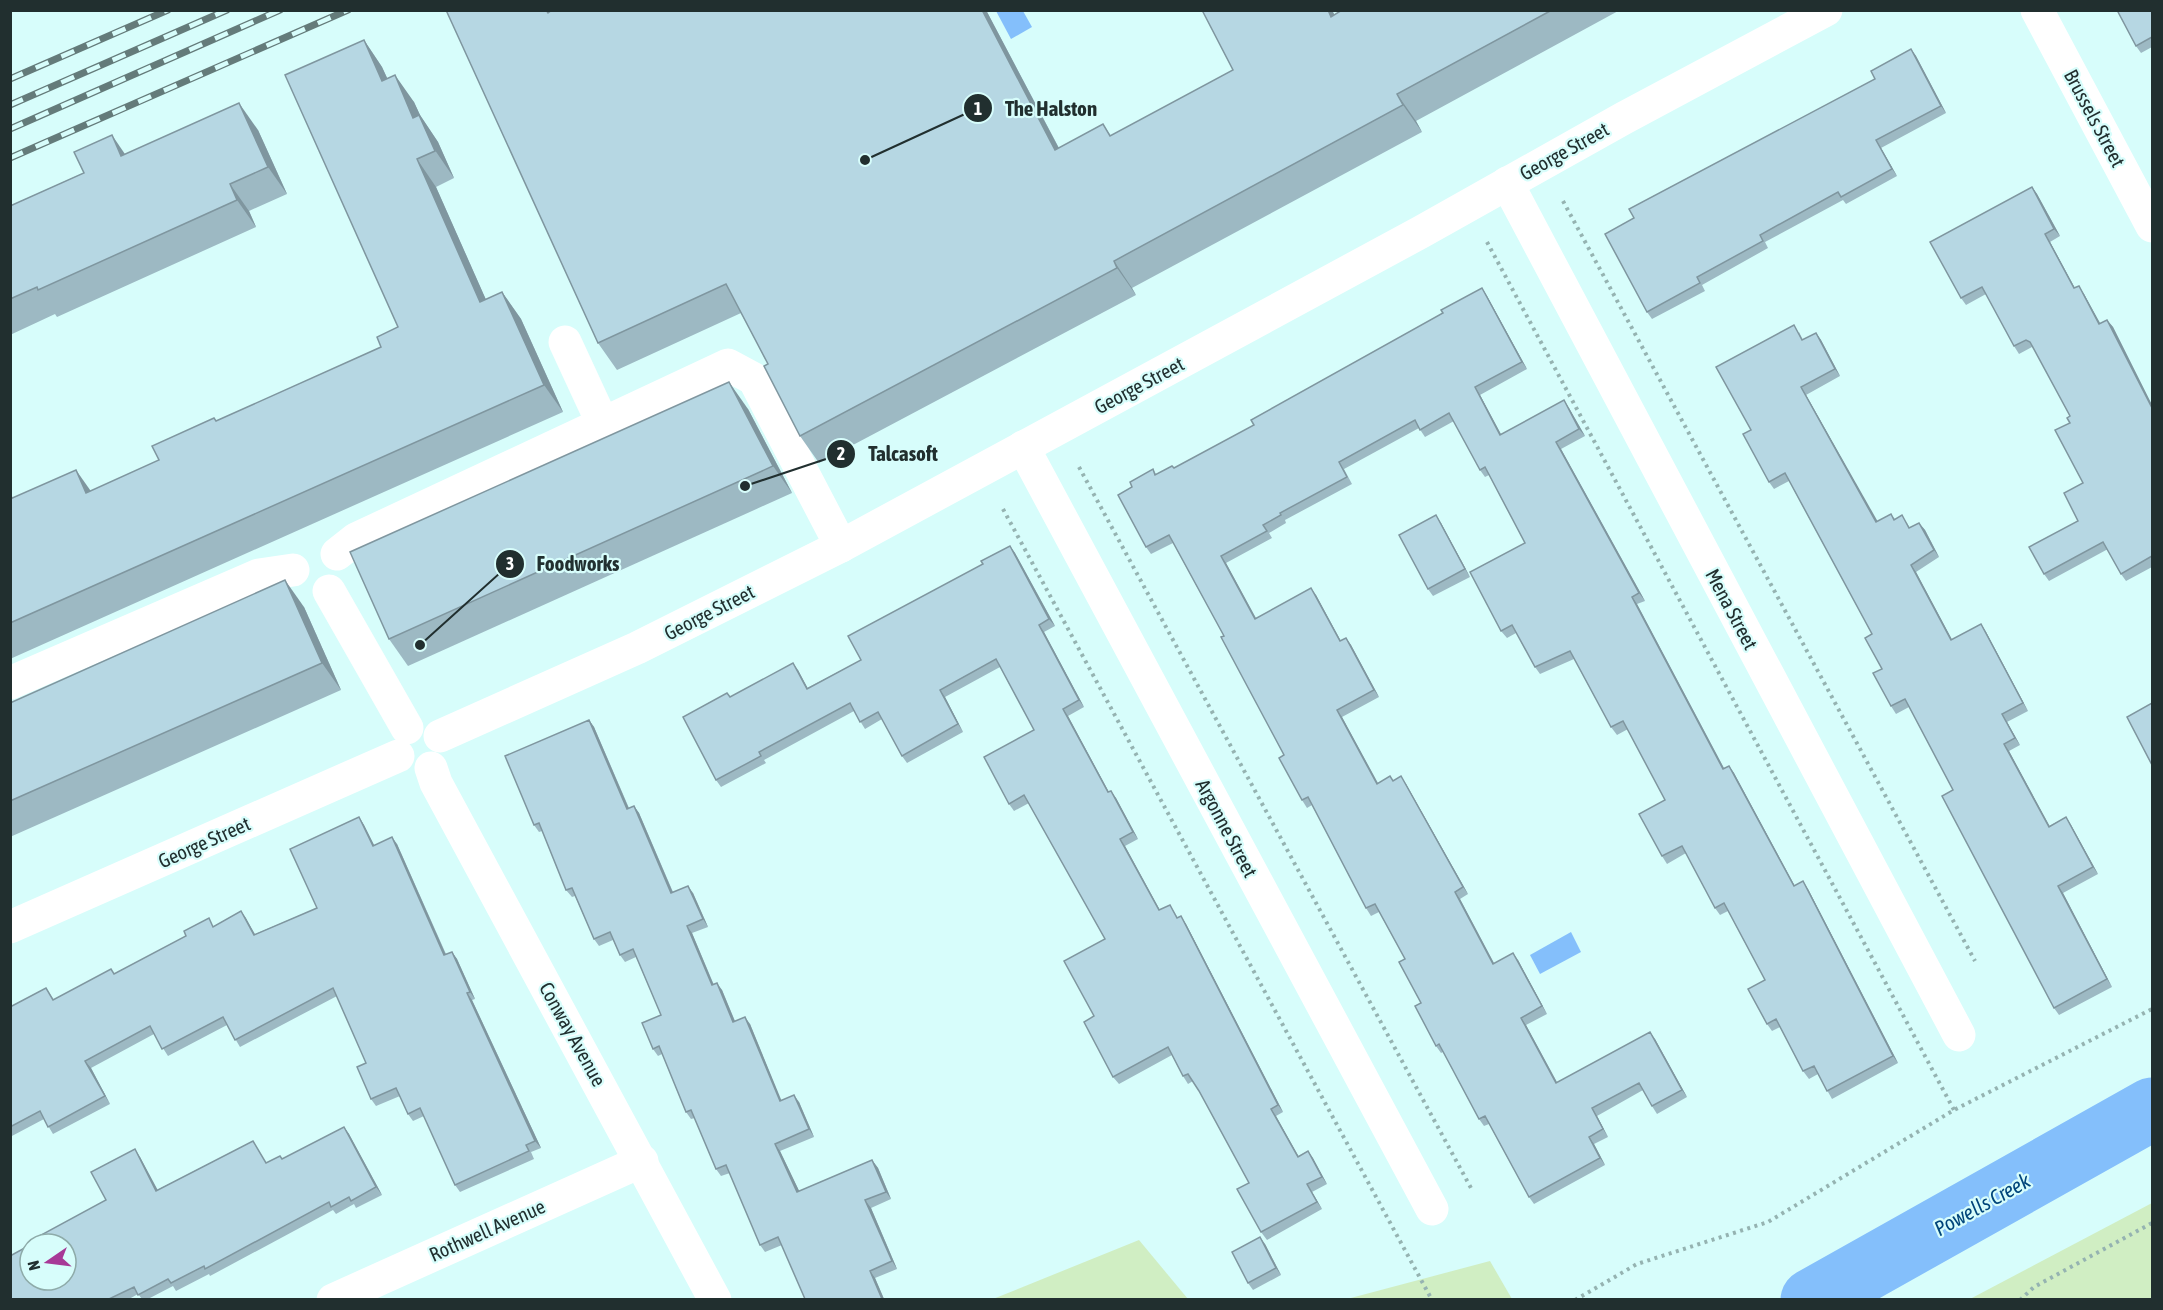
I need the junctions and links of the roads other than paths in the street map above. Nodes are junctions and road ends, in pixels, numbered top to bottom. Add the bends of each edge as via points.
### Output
1 (1826, 10) edge
2 (2037, 10) edge
3 (1507, 183) junction
4 (2152, 226) edge
5 (565, 342) dead end
6 (602, 422) junction
7 (1023, 447) junction
8 (841, 546) junction
9 (337, 554) junction
10 (293, 570) junction
11 (329, 591) junction
12 (10, 683) edge
13 (440, 736) junction
14 (402, 742) junction
15 (431, 768) junction
16 (10, 927) edge
17 (1959, 1035) dead end
18 (642, 1161) junction
19 (1432, 1209) dead end
20 (333, 1299) edge
21 (715, 1299) edge

1 - 3 street, George Street
2 - 4 street, Brussels Street
3 - 7 street, George Street
3 - 17 street, Mena Street
5 - 6 street
6 - 8 street via 728,365 754,379
6 - 9 street via 356,539
7 - 8 street, George Street
7 - 19 street, Argonne Street
8 - 13 street, George Street via 637,648
9 - 10 street via 329,547 311,546 296,557
9 - 11 street via 342,572
10 - 11 street via 298,585 306,591
10 - 12 street via 259,575
11 - 14 street
13 - 14 street via 424,725
13 - 15 street via 442,753
14 - 15 street via 401,762 412,770
14 - 16 street, George Street
15 - 18 street, Conway Avenue
18 - 20 street, Rothwell Avenue
18 - 21 street, Conway Avenue

